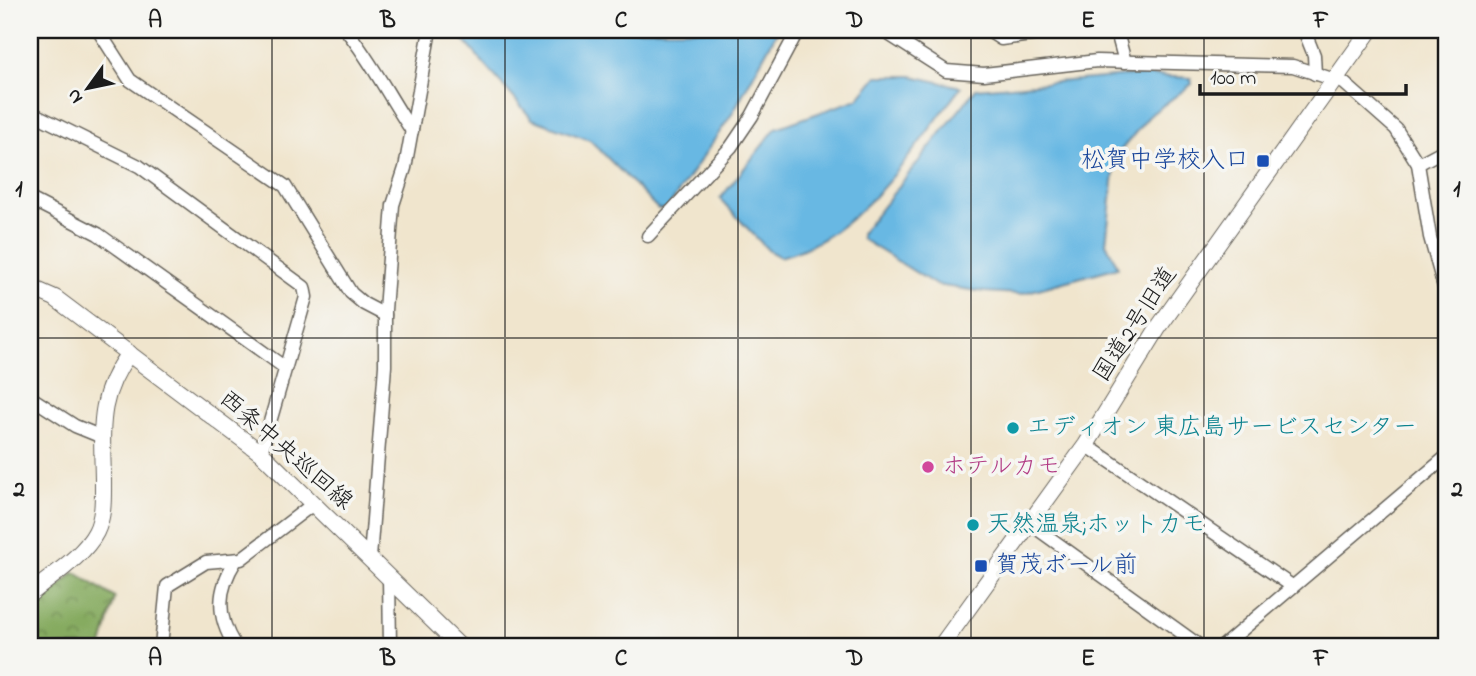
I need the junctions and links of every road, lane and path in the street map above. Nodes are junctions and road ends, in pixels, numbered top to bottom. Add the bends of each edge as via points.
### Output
1 (98, 30) edge
2 (346, 30) edge
3 (430, 30) edge
4 (798, 30) edge
5 (882, 30) edge
6 (986, 30) edge
7 (1068, 30) edge
8 (1109, 30) edge
9 (1304, 30) edge
10 (1370, 30) edge
11 (1125, 62) junction
12 (1315, 74) junction
13 (1333, 82) junction
14 (30, 112) edge
15 (412, 131) junction
16 (1446, 149) edge
17 (1418, 164) junction
18 (30, 199) edge
19 (648, 236) dead end
20 (30, 287) edge
21 (1446, 294) edge
22 (385, 314) junction
23 (129, 353) junction
24 (284, 367) junction
25 (30, 397) edge
26 (102, 437) junction
27 (1086, 445) junction
28 (261, 453) junction
29 (1446, 457) edge
30 (313, 504) junction
31 (1029, 523) junction
32 (370, 558) junction
33 (236, 560) junction
34 (388, 577) junction
35 (1292, 586) junction
36 (30, 594) edge
37 (161, 646) edge
38 (235, 646) edge
39 (390, 646) edge
40 (459, 646) edge
41 (941, 646) edge
42 (1200, 646) edge
43 (1223, 646) edge

1 - 22 street via 130,80 285,186 351,293
2 - 15 street
3 - 15 street
4 - 19 street via 732,148
5 - 11 street via 946,71 984,74
6 - 7 street via 1001,39
8 - 11 street via 1118,36
9 - 12 street via 1314,55
10 - 13 street, 国道2号旧道
11 - 12 street via 1293,66
12 - 13 street
13 - 17 street via 1344,83 1396,129
13 - 27 street, 国道2号旧道 via 1158,328
14 - 24 street via 139,166 304,287 306,297
15 - 22 street via 393,205
16 - 17 street
17 - 21 street via 1430,237
18 - 24 street via 98,234
20 - 23 street, 西条中央巡回線 via 55,298
22 - 32 street
23 - 26 street via 111,377
23 - 28 street, 西条中央巡回線
24 - 28 street
25 - 26 street
26 - 36 street via 103,508 96,532 82,550
27 - 31 street, 国道2号旧道
27 - 35 street
28 - 30 street, 西条中央巡回線
29 - 35 street
30 - 32 street, 西条中央巡回線
30 - 33 street
31 - 41 street, 国道2号旧道
31 - 42 street
32 - 34 street, 西条中央巡回線
33 - 37 street via 206,562 167,586
33 - 38 street via 222,581 222,625
34 - 39 street
34 - 40 street, 西条中央巡回線
35 - 43 street

